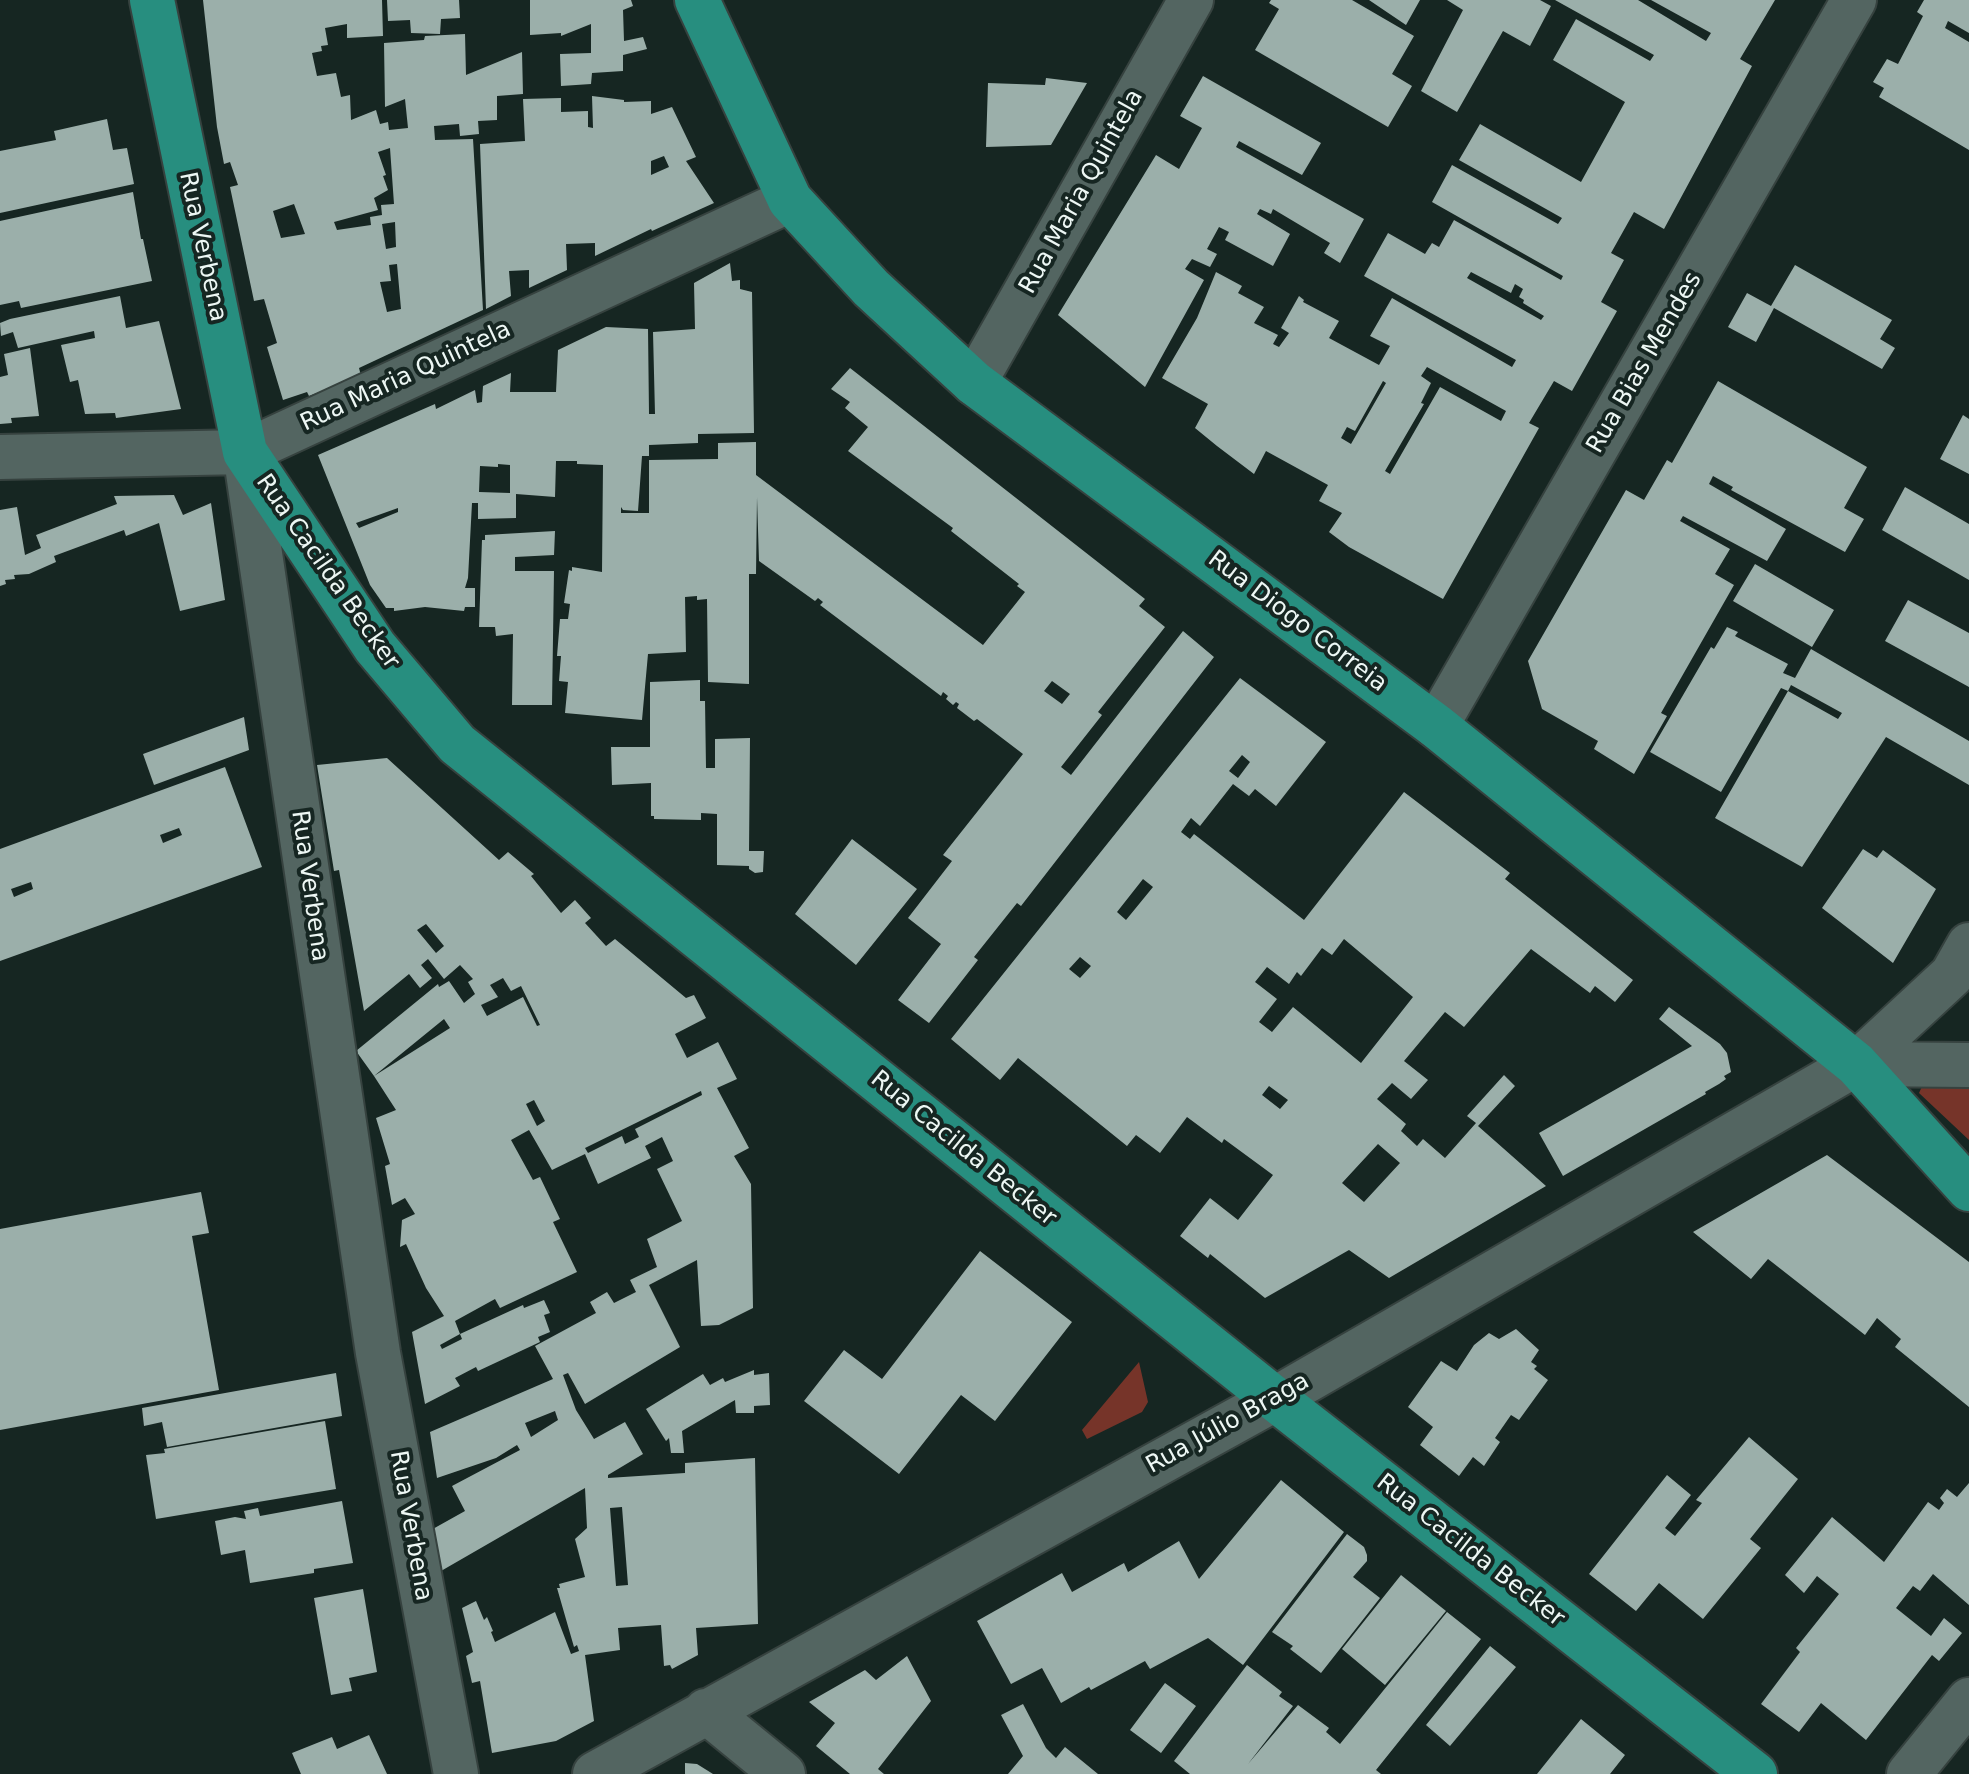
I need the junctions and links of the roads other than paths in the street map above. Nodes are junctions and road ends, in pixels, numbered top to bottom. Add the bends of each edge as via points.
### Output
1 (152, 0) edge
2 (697, 0) edge
3 (1191, 0) edge
4 (1854, 0) edge
5 (790, 200) junction
6 (974, 383) junction
7 (245, 452) junction
8 (0, 457) edge
9 (1436, 726) junction
10 (1969, 945) edge
11 (1856, 1064) junction
12 (1969, 1065) edge
13 (1969, 1189) edge
14 (1275, 1399) junction
15 (1969, 1700) edge
16 (706, 1711) junction
17 (456, 1774) edge
18 (595, 1774) edge
19 (783, 1774) edge
20 (1755, 1774) edge
21 (1909, 1774) edge

1 - 7 main road, Rua Verbena
2 - 5 main road, Rua Diogo Correia
3 - 6 street, Rua Maria Quintela
4 - 9 street, Rua Bias Mendes
5 - 6 main road, Rua Diogo Correia via 871,288
5 - 7 street, Rua Maria Quintela
6 - 9 main road, Rua Diogo Correia
7 - 8 street, Rua Maria Quintela
7 - 14 main road, Rua Cacilda Becker via 375,647 457,744
7 - 17 street, Rua Verbena via 378,1353
9 - 11 main road, Rua Diogo Correia
10 - 11 street, Rua Júlio Braga via 1952,975
11 - 12 street
11 - 13 main road, Rua Diogo Correia
11 - 14 street, Rua Júlio Braga
14 - 16 street, Rua Júlio Braga
14 - 20 main road, Rua Cacilda Becker
15 - 21 street
16 - 18 street, Rua Júlio Braga
16 - 19 street

